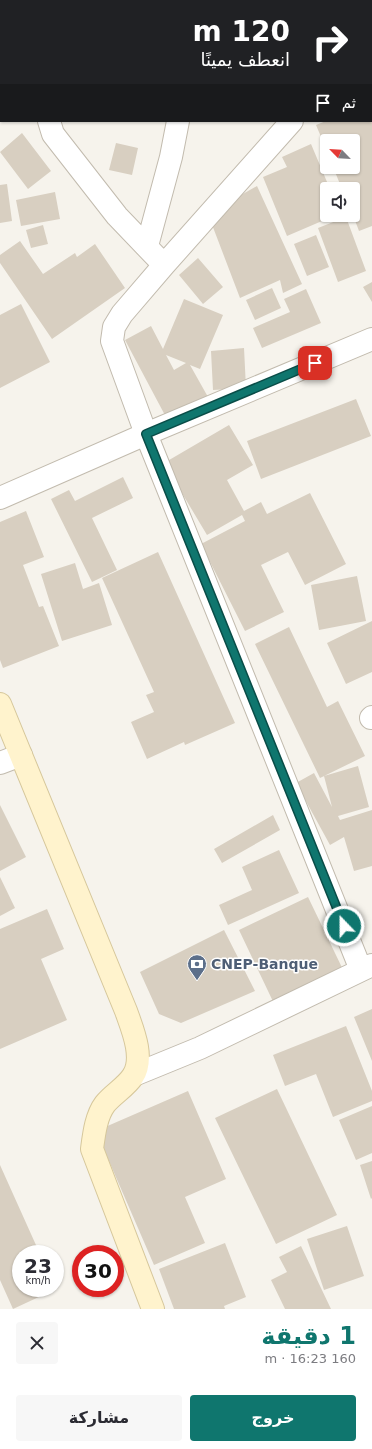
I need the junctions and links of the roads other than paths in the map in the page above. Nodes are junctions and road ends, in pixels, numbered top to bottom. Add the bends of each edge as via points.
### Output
1 (49, 122) edge
2 (178, 122) edge
3 (291, 122) edge
4 (147, 246) junction
5 (164, 264) junction
6 (372, 339) edge
7 (146, 434) junction
8 (0, 498) edge
9 (0, 704) edge
10 (21, 755) junction
11 (0, 763) edge
12 (367, 967) edge
13 (134, 1075) junction
14 (153, 1309) edge

1 - 4 street via 53,134 117,216
2 - 4 street
3 - 5 street
4 - 5 street
5 - 7 street via 122,314 114,327 112,341
6 - 7 street
7 - 8 street
7 - 12 street
9 - 10 main road
10 - 11 street
10 - 13 main road via 138,1043 138,1060
12 - 13 street via 200,1048
13 - 14 main road via 104,1105 96,1126 92,1149

